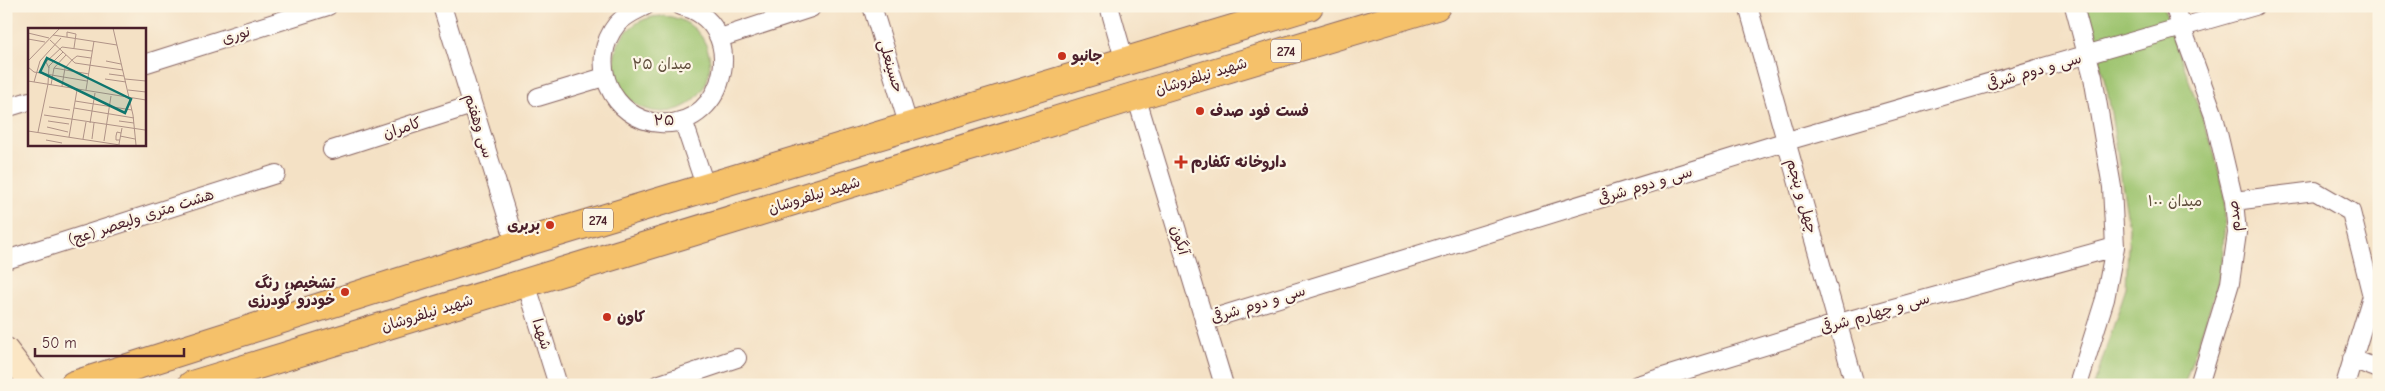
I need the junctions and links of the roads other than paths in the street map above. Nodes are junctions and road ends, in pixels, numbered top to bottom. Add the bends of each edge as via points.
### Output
1 (328, 6) edge
2 (442, 6) edge
3 (646, 6) edge
4 (681, 6) edge
5 (872, 6) edge
6 (1109, 6) edge
7 (1309, 6) edge
8 (1436, 6) edge
9 (1748, 6) edge
10 (2074, 6) edge
11 (2174, 6) edge
12 (2256, 6) edge
13 (811, 8) dead end
14 (2183, 28) junction
15 (720, 38) junction
16 (2088, 56) junction
17 (1125, 62) junction
18 (145, 64) edge
19 (604, 76) junction
20 (1136, 96) junction
21 (538, 97) dead end
22 (28, 100) edge
23 (472, 105) junction
24 (6, 108) edge
25 (683, 120) junction
26 (909, 127) junction
27 (1787, 142) junction
28 (332, 150) dead end
29 (276, 174) dead end
30 (706, 188) junction
31 (2234, 201) junction
32 (516, 245) junction
33 (2115, 247) junction
34 (6, 260) edge
35 (526, 283) junction
36 (1204, 321) junction
37 (1839, 323) junction
38 (6, 350) edge
39 (737, 358) dead end
40 (2352, 359) junction
41 (2379, 368) edge
42 (33, 385) edge
43 (74, 385) edge
44 (192, 385) edge
45 (558, 385) edge
46 (657, 385) edge
47 (1224, 385) edge
48 (1636, 385) edge
49 (1855, 385) edge
50 (2078, 385) edge
51 (2199, 385) edge
52 (2344, 385) edge

1 - 18 street, نوری
2 - 23 street, سی وهفتم
3 - 19 street, ۲۵ via 631,12 617,24 603,58
4 - 15 street via 704,18
5 - 26 street, حسینعلی
6 - 17 street
7 - 17 main road, 274
8 - 20 main road, شهید نیلفروشان / 274
9 - 27 street, چهل و پنجم
10 - 16 street
11 - 14 street
12 - 14 street
13 - 15 street
14 - 16 street
14 - 31 street, صدم via 2214,116
15 - 25 street, ۲۵ via 723,69 719,86 710,101
16 - 27 street, سی و دوم شرقی
16 - 33 street via 2112,187
17 - 20 main road
17 - 26 main road, 274
19 - 21 street
19 - 25 street, ۲۵ via 612,95 624,110 642,120 661,123
20 - 35 main road, شهید نیلفروشان / 274
20 - 36 street, آبگون
22 - 24 street
23 - 28 street, کامران
23 - 32 street, سی وهفتم
25 - 30 street
26 - 30 main road, 274
27 - 36 street, سی و دوم شرقی
27 - 37 street, چهل و پنجم
29 - 34 street, هشت متری ولیعصر (عج)
30 - 32 main road, 274
31 - 40 street via 2315,191 2351,212 2372,296
31 - 51 street, صدم via 2237,233 2230,283
32 - 35 main road
32 - 43 main road, 274
33 - 37 street, سی و چهارم شرقی
33 - 50 street via 2105,300
35 - 44 main road, شهید نیلفروشان / 274
35 - 45 street, شهدا
36 - 47 street, آبگون
37 - 48 street, سی و چهارم شرقی
37 - 49 street, چهل و پنجم
38 - 42 main road
39 - 46 street
40 - 41 street
40 - 52 street

